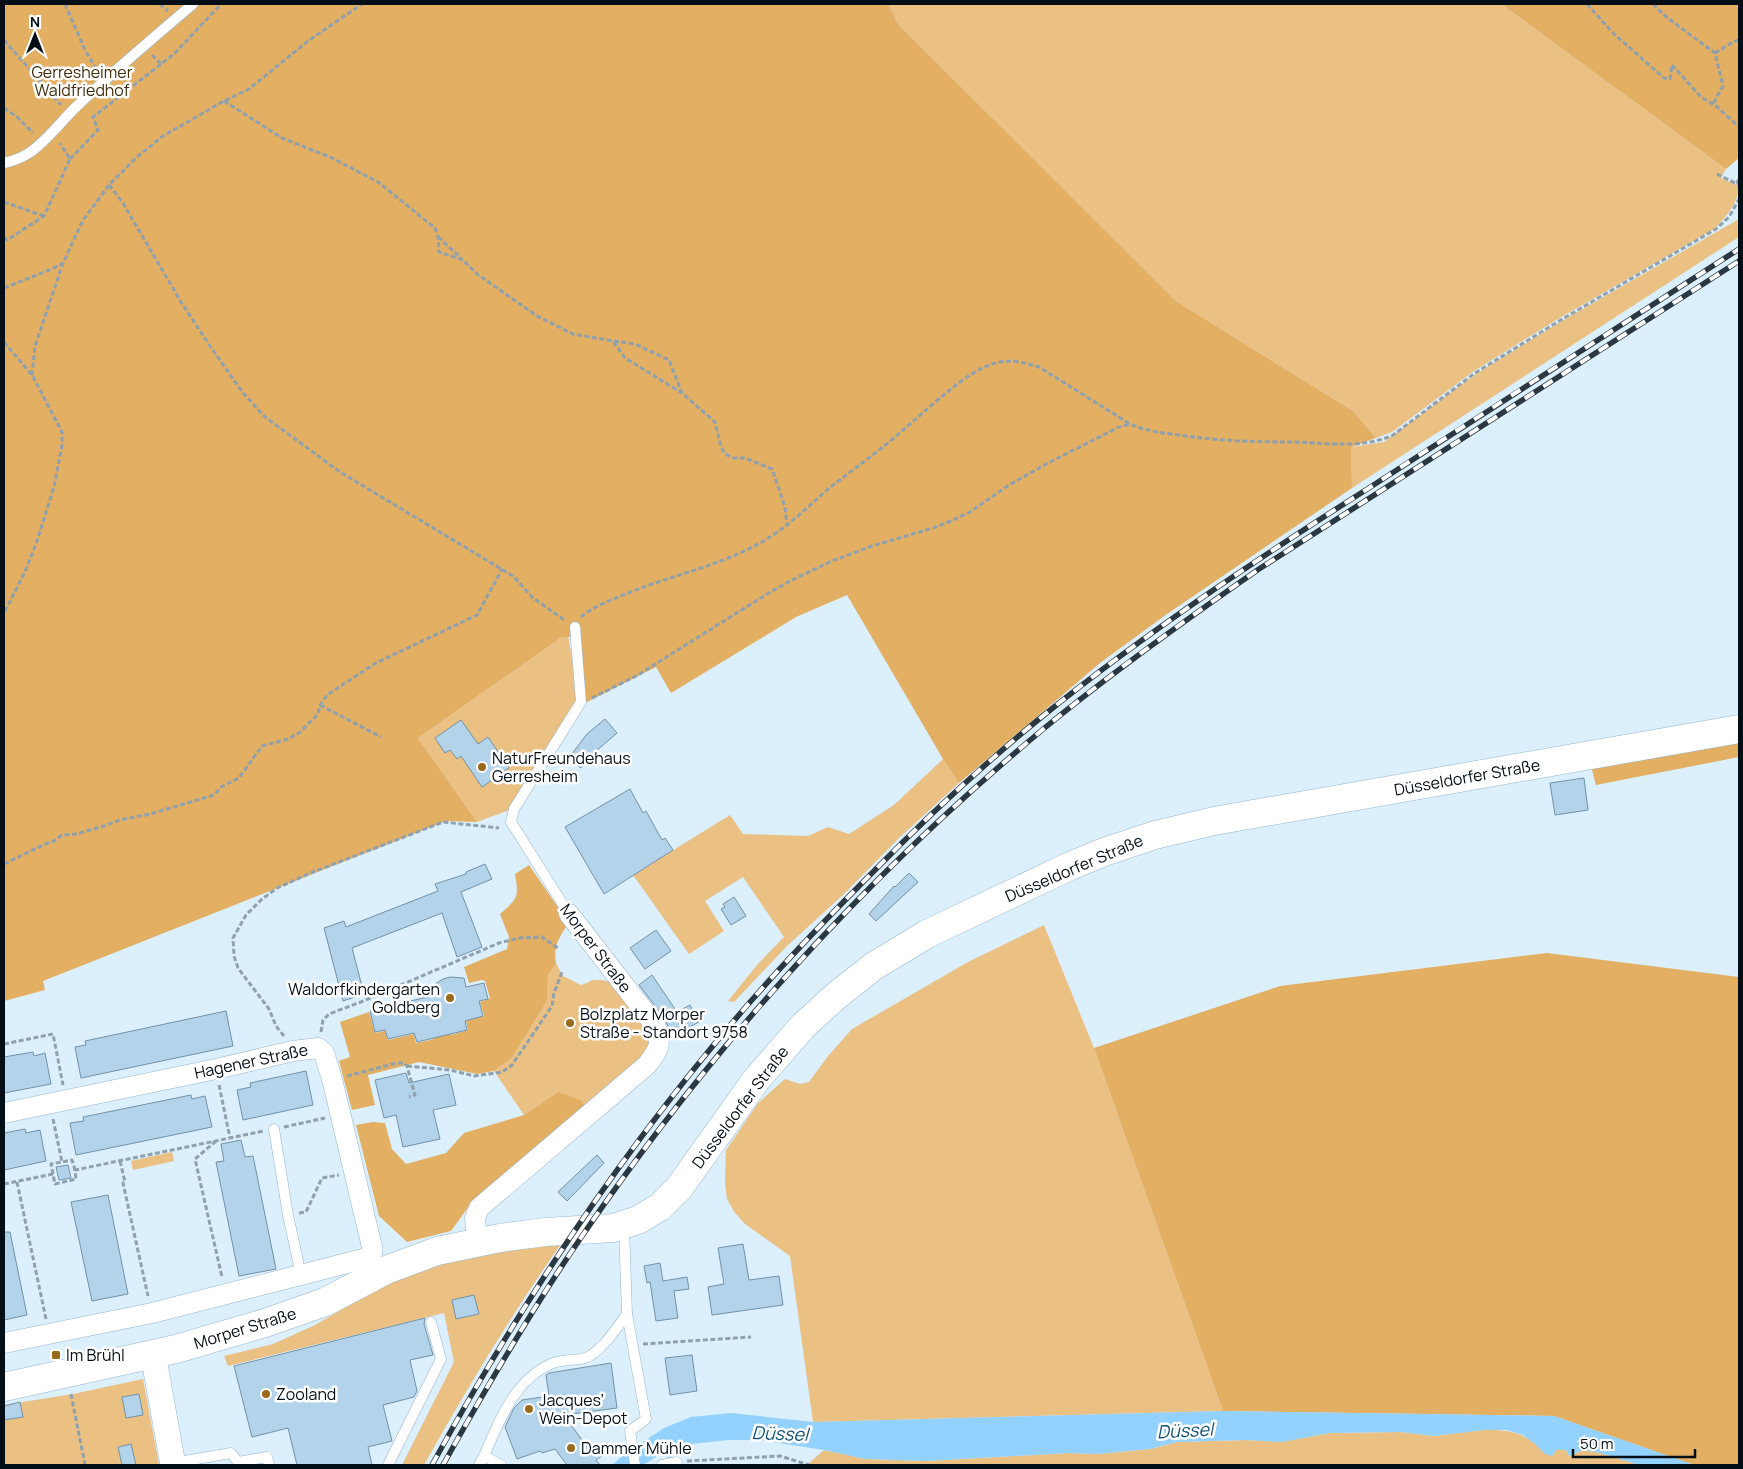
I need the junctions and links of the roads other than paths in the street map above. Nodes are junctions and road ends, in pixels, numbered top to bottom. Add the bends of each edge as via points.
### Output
1 (193, 4) edge
2 (4, 162) edge
3 (575, 627) road end
4 (1739, 728) edge
5 (573, 922) joint
6 (4, 1113) edge
7 (274, 1129) road end
8 (649, 1214) joint
9 (624, 1225) junction
10 (476, 1242) junction
11 (301, 1276) junction
12 (627, 1314) junction
13 (431, 1322) dead end
14 (4, 1343) edge
15 (153, 1354) junction
16 (4, 1387) edge
17 (482, 1461) edge
18 (677, 1462) road end
19 (173, 1464) edge
20 (269, 1465) edge
21 (388, 1465) edge
22 (501, 1465) edge
23 (635, 1465) edge
24 (662, 1465) edge

1 - 2 lane via 69,113 42,143 15,161
3 - 5 lane, Morper Straße via 581,702 514,809 511,822
4 - 8 main road, Düsseldorfer Straße via 1214,821 1155,835 1061,870 910,944 874,966 836,996 803,1026 756,1080 679,1188
5 - 10 street, Morper Straße via 612,976 655,1025 658,1051 647,1065 479,1208 475,1218
6 - 11 street, Hagener Straße via 318,1048 324,1052 332,1080 372,1253 367,1258
7 - 11 lane
8 - 9 main road, Morper Straße
9 - 10 main road, Morper Straße
9 - 12 lane
10 - 15 main road, Morper Straße via 405,1262 297,1313
11 - 14 street via 152,1313
12 - 17 lane via 587,1358 552,1363 528,1379 502,1413
12 - 23 lane via 646,1419 630,1431
13 - 21 lane via 441,1359
15 - 16 main road, Morper Straße
15 - 19 street
17 - 22 lane
18 - 24 lane
19 - 20 lane via 231,1453 238,1462 267,1457

